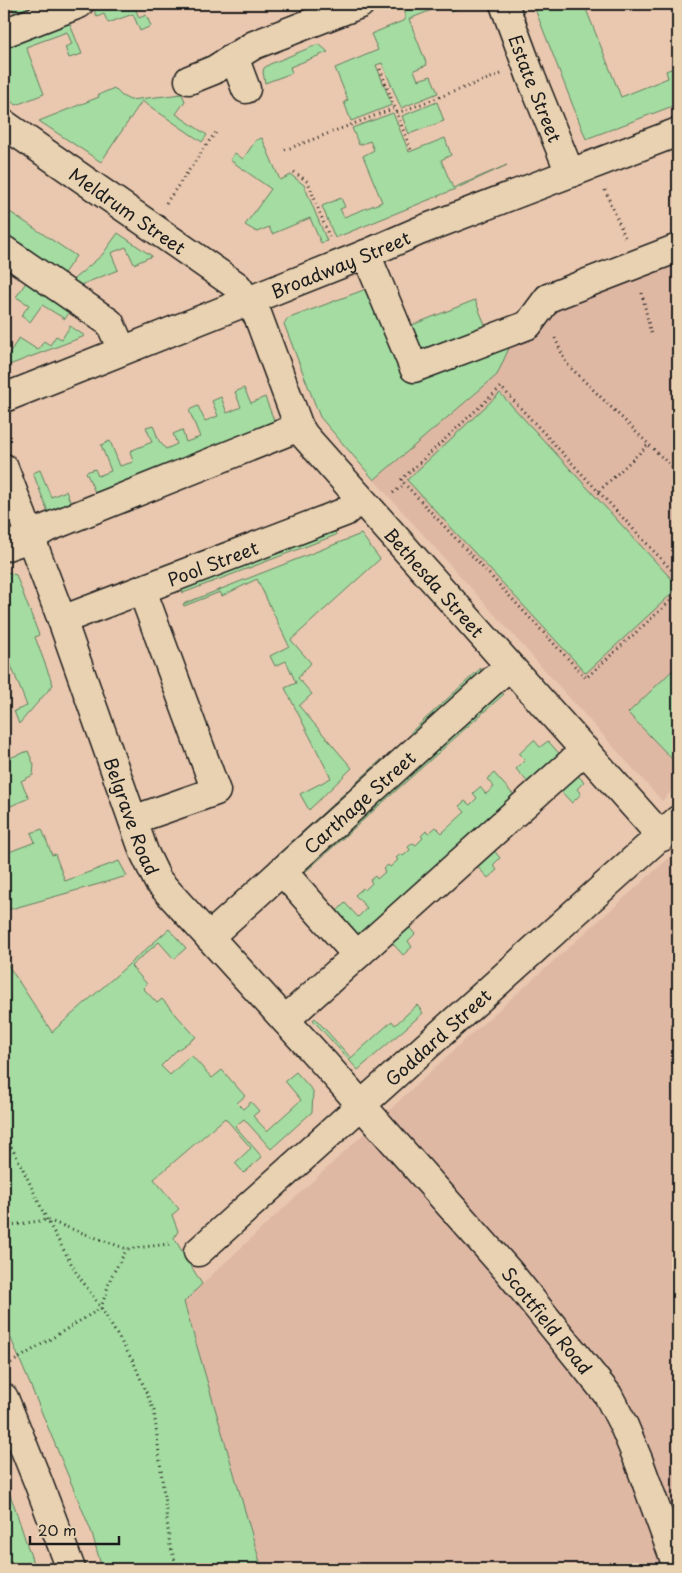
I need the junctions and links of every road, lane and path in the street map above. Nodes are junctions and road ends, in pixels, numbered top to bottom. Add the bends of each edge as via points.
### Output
1 (78, 4) edge
2 (360, 4) edge
3 (504, 4) edge
4 (4, 33) edge
5 (234, 57) junction
6 (380, 68) dead end
7 (509, 72) dead end
8 (189, 80) dead end
9 (246, 89) dead end
10 (395, 108) junction
11 (397, 113) junction
12 (4, 124) edge
13 (218, 130) dead end
14 (678, 132) edge
15 (285, 150) dead end
16 (411, 150) dead end
17 (294, 172) dead end
18 (570, 173) junction
19 (161, 210) dead end
20 (333, 246) dead end
21 (678, 248) edge
22 (4, 250) edge
23 (366, 254) junction
24 (248, 302) junction
25 (551, 331) dead end
26 (122, 350) junction
27 (4, 398) edge
28 (299, 427) junction
29 (649, 444) junction
30 (4, 468) edge
31 (678, 473) edge
32 (598, 491) junction
33 (360, 499) junction
34 (30, 538) junction
35 (4, 547) edge
36 (678, 577) edge
37 (142, 590) junction
38 (678, 594) edge
39 (62, 620) junction
40 (509, 666) junction
41 (585, 750) junction
42 (133, 820) junction
43 (670, 829) edge
44 (282, 871) junction
45 (209, 937) junction
46 (358, 955) junction
47 (285, 1020) junction
48 (361, 1105) junction
49 (4, 1134) edge
50 (47, 1220) junction
51 (4, 1226) edge
52 (127, 1249) junction
53 (198, 1252) joint
54 (101, 1308) junction
55 (11, 1363) dead end
56 (4, 1398) edge
57 (4, 1539) edge
58 (8, 1569) edge
59 (71, 1569) edge
60 (178, 1569) edge
61 (678, 1569) edge

1 - 4 street
2 - 5 street via 254,45
3 - 18 street, Estate Street
5 - 8 street
5 - 9 street
6 - 10 path
7 - 11 path
10 - 11 path
10 - 15 path
11 - 16 path
12 - 24 street, Meldrum Street via 237,286
13 - 19 path
14 - 18 street, Broadway Street
17 - 20 path via 308,182
18 - 23 street, Broadway Street
21 - 23 street via 548,298 528,325 414,368
22 - 26 street via 110,323
23 - 24 street, Broadway Street
24 - 26 street, Broadway Street
24 - 28 street, Bethesda Street via 260,321
25 - 29 path via 566,363
26 - 27 street, Broadway Street
28 - 33 street, Bethesda Street
28 - 34 street via 47,528
29 - 31 path
29 - 32 path
30 - 34 street, Belgrave Road
32 - 36 path
32 - 38 path via 501,387 400,480 586,678
33 - 37 street, Pool Street via 344,512
33 - 40 street, Bethesda Street
34 - 35 street
34 - 39 street, Belgrave Road
37 - 39 street, Pool Street
37 - 42 street via 216,791
39 - 42 street, Belgrave Road
40 - 41 street, Bethesda Street
40 - 44 street, Carthage Street
41 - 43 street, Bethesda Street
41 - 46 street
42 - 45 street, Belgrave Road via 158,881
43 - 48 street, Goddard Street
44 - 45 street, Carthage Street
44 - 46 street
45 - 47 street, Belgrave Road
46 - 47 street
47 - 48 street, Belgrave Road
48 - 53 street, Goddard Street
48 - 61 street, Scottfield Road via 509,1272 608,1395 639,1462
49 - 50 path
50 - 51 path
50 - 52 path
50 - 54 path
52 - 53 path via 169,1244 185,1234
52 - 54 path via 111,1277
54 - 55 path
54 - 60 path via 134,1363 154,1411 170,1546
56 - 59 street
57 - 58 path

